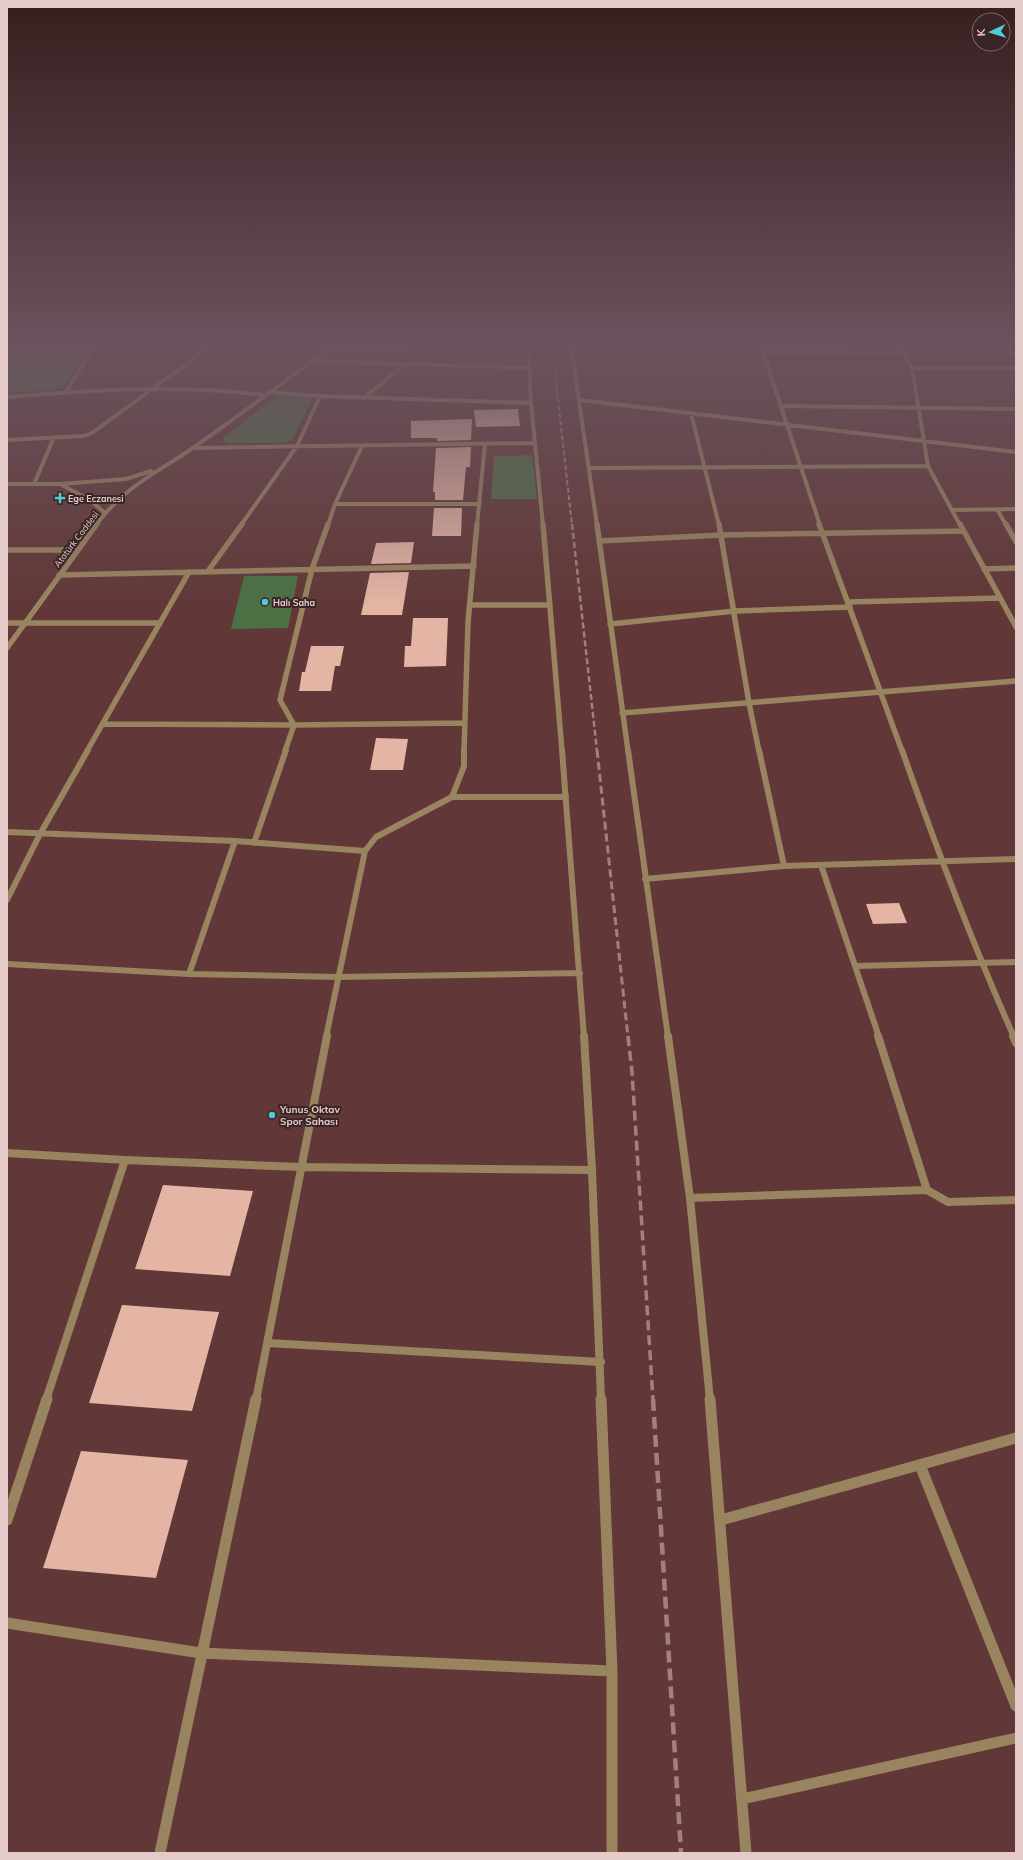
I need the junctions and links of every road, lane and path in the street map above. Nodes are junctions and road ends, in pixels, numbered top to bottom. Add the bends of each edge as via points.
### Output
1 (92, 433) edge
2 (213, 433) edge
3 (302, 433) edge
4 (534, 433) edge
5 (584, 433) edge
6 (696, 433) edge
7 (791, 433) edge
8 (855, 433) edge
9 (923, 433) edge
10 (54, 437) junction
11 (7, 440) edge
12 (925, 442) junction
13 (535, 443) junction
14 (485, 444) junction
15 (296, 446) junction
16 (362, 446) junction
17 (192, 448) junction
18 (1016, 452) edge
19 (928, 466) junction
20 (705, 467) junction
21 (802, 467) junction
22 (589, 468) junction
23 (157, 470) junction
24 (7, 484) edge
25 (34, 484) junction
26 (60, 484) junction
27 (335, 504) junction
28 (480, 504) junction
29 (997, 509) junction
30 (1016, 509) edge
31 (952, 510) junction
32 (105, 513) junction
33 (964, 531) junction
34 (822, 533) junction
35 (722, 535) junction
36 (599, 541) junction
37 (1016, 542) edge
38 (7, 550) edge
39 (77, 550) junction
40 (474, 566) junction
41 (1016, 568) edge
42 (312, 569) junction
43 (984, 569) junction
44 (208, 571) junction
45 (189, 572) junction
46 (59, 575) junction
47 (1000, 598) junction
48 (470, 605) junction
49 (550, 605) junction
50 (849, 605) junction
51 (735, 611) junction
52 (7, 623) edge
53 (26, 623) junction
54 (160, 623) junction
55 (610, 624) junction
56 (1016, 626) edge
57 (7, 648) edge
58 (1016, 682) edge
59 (881, 691) junction
60 (749, 703) junction
61 (622, 712) junction
62 (466, 723) junction
63 (103, 724) junction
64 (294, 725) junction
65 (452, 797) junction
66 (566, 797) junction
67 (7, 832) edge
68 (40, 834) junction
69 (235, 841) junction
70 (254, 843) junction
71 (365, 851) junction
72 (1016, 859) edge
73 (941, 862) junction
74 (822, 865) junction
75 (784, 866) junction
76 (645, 879) junction
77 (7, 900) edge
78 (1016, 962) edge
79 (7, 964) edge
80 (981, 964) junction
81 (856, 966) junction
82 (580, 973) junction
83 (189, 974) junction
84 (338, 977) junction
85 (1016, 1042) edge
86 (7, 1153) edge
87 (125, 1160) junction
88 (300, 1167) junction
89 (592, 1170) junction
90 (928, 1190) junction
91 (690, 1198) junction
92 (1016, 1200) edge
93 (268, 1342) junction
94 (601, 1362) junction
95 (1016, 1438) edge
96 (920, 1464) junction
97 (7, 1520) edge
98 (720, 1520) junction
99 (7, 1622) edge
100 (201, 1653) junction
101 (612, 1671) junction
102 (1016, 1706) edge
103 (1016, 1738) edge
104 (742, 1799) junction
105 (160, 1853) edge
106 (612, 1853) edge
107 (746, 1853) edge

1 - 10 street via 84,436
2 - 17 street, Atatürk Caddesi
3 - 15 street
4 - 13 street
5 - 22 street
6 - 20 street
7 - 21 street
8 - 12 street
9 - 12 street
10 - 11 street
10 - 25 street
12 - 18 street
12 - 19 street
13 - 14 street
13 - 49 street
14 - 16 street
14 - 28 street
15 - 16 street
15 - 17 street
15 - 44 street
16 - 27 street
17 - 23 street, Atatürk Caddesi
19 - 21 street
19 - 31 street
20 - 21 street
20 - 22 street
20 - 35 street
21 - 34 street
22 - 36 street
23 - 26 street via 126,479
23 - 32 street, Atatürk Caddesi via 125,493
24 - 25 street
25 - 26 street
26 - 32 street via 90,500
27 - 28 street
27 - 42 street
28 - 40 street
29 - 30 street
29 - 31 street
29 - 37 street
31 - 33 street
32 - 39 street, Atatürk Caddesi
33 - 34 street
33 - 43 street
34 - 35 street
34 - 50 street
35 - 36 street
35 - 51 street
36 - 55 street
38 - 39 street
39 - 46 street, Atatürk Caddesi
40 - 42 street
40 - 48 street
41 - 43 street
42 - 44 street
42 - 64 street via 280,700
43 - 47 street
44 - 45 street
45 - 46 street
45 - 54 street
46 - 53 street, Atatürk Caddesi
47 - 50 street
47 - 56 street
48 - 49 street
48 - 62 street
49 - 66 street
50 - 51 street
50 - 59 street
51 - 55 street
51 - 60 street
52 - 53 street
53 - 54 street
53 - 57 street, Atatürk Caddesi
54 - 63 street
55 - 61 street
58 - 59 street
59 - 60 street
59 - 73 street
60 - 61 street
60 - 75 street
61 - 76 street
62 - 64 street
62 - 65 street via 464,766
63 - 64 street
63 - 68 street
64 - 70 street
65 - 66 street
65 - 71 street via 376,837
66 - 82 street
67 - 68 street
68 - 69 street
68 - 77 street
69 - 70 street
69 - 83 street
70 - 71 street
71 - 84 street
72 - 73 street
73 - 74 street
73 - 80 street
74 - 75 street
74 - 81 street
75 - 76 street
76 - 91 street
78 - 80 street
79 - 83 street
80 - 81 street
80 - 85 street
81 - 90 street
82 - 84 street
82 - 89 street
83 - 84 street
84 - 88 street
86 - 87 street
87 - 88 street
87 - 97 street
88 - 89 street
88 - 93 street
89 - 94 street
90 - 91 street
90 - 92 street via 948,1202
91 - 98 street
93 - 94 street
93 - 100 street
94 - 101 street
95 - 96 street
96 - 98 street
96 - 102 street
98 - 104 street
99 - 100 street
100 - 101 street
100 - 105 street
101 - 106 street
103 - 104 street
104 - 107 street

